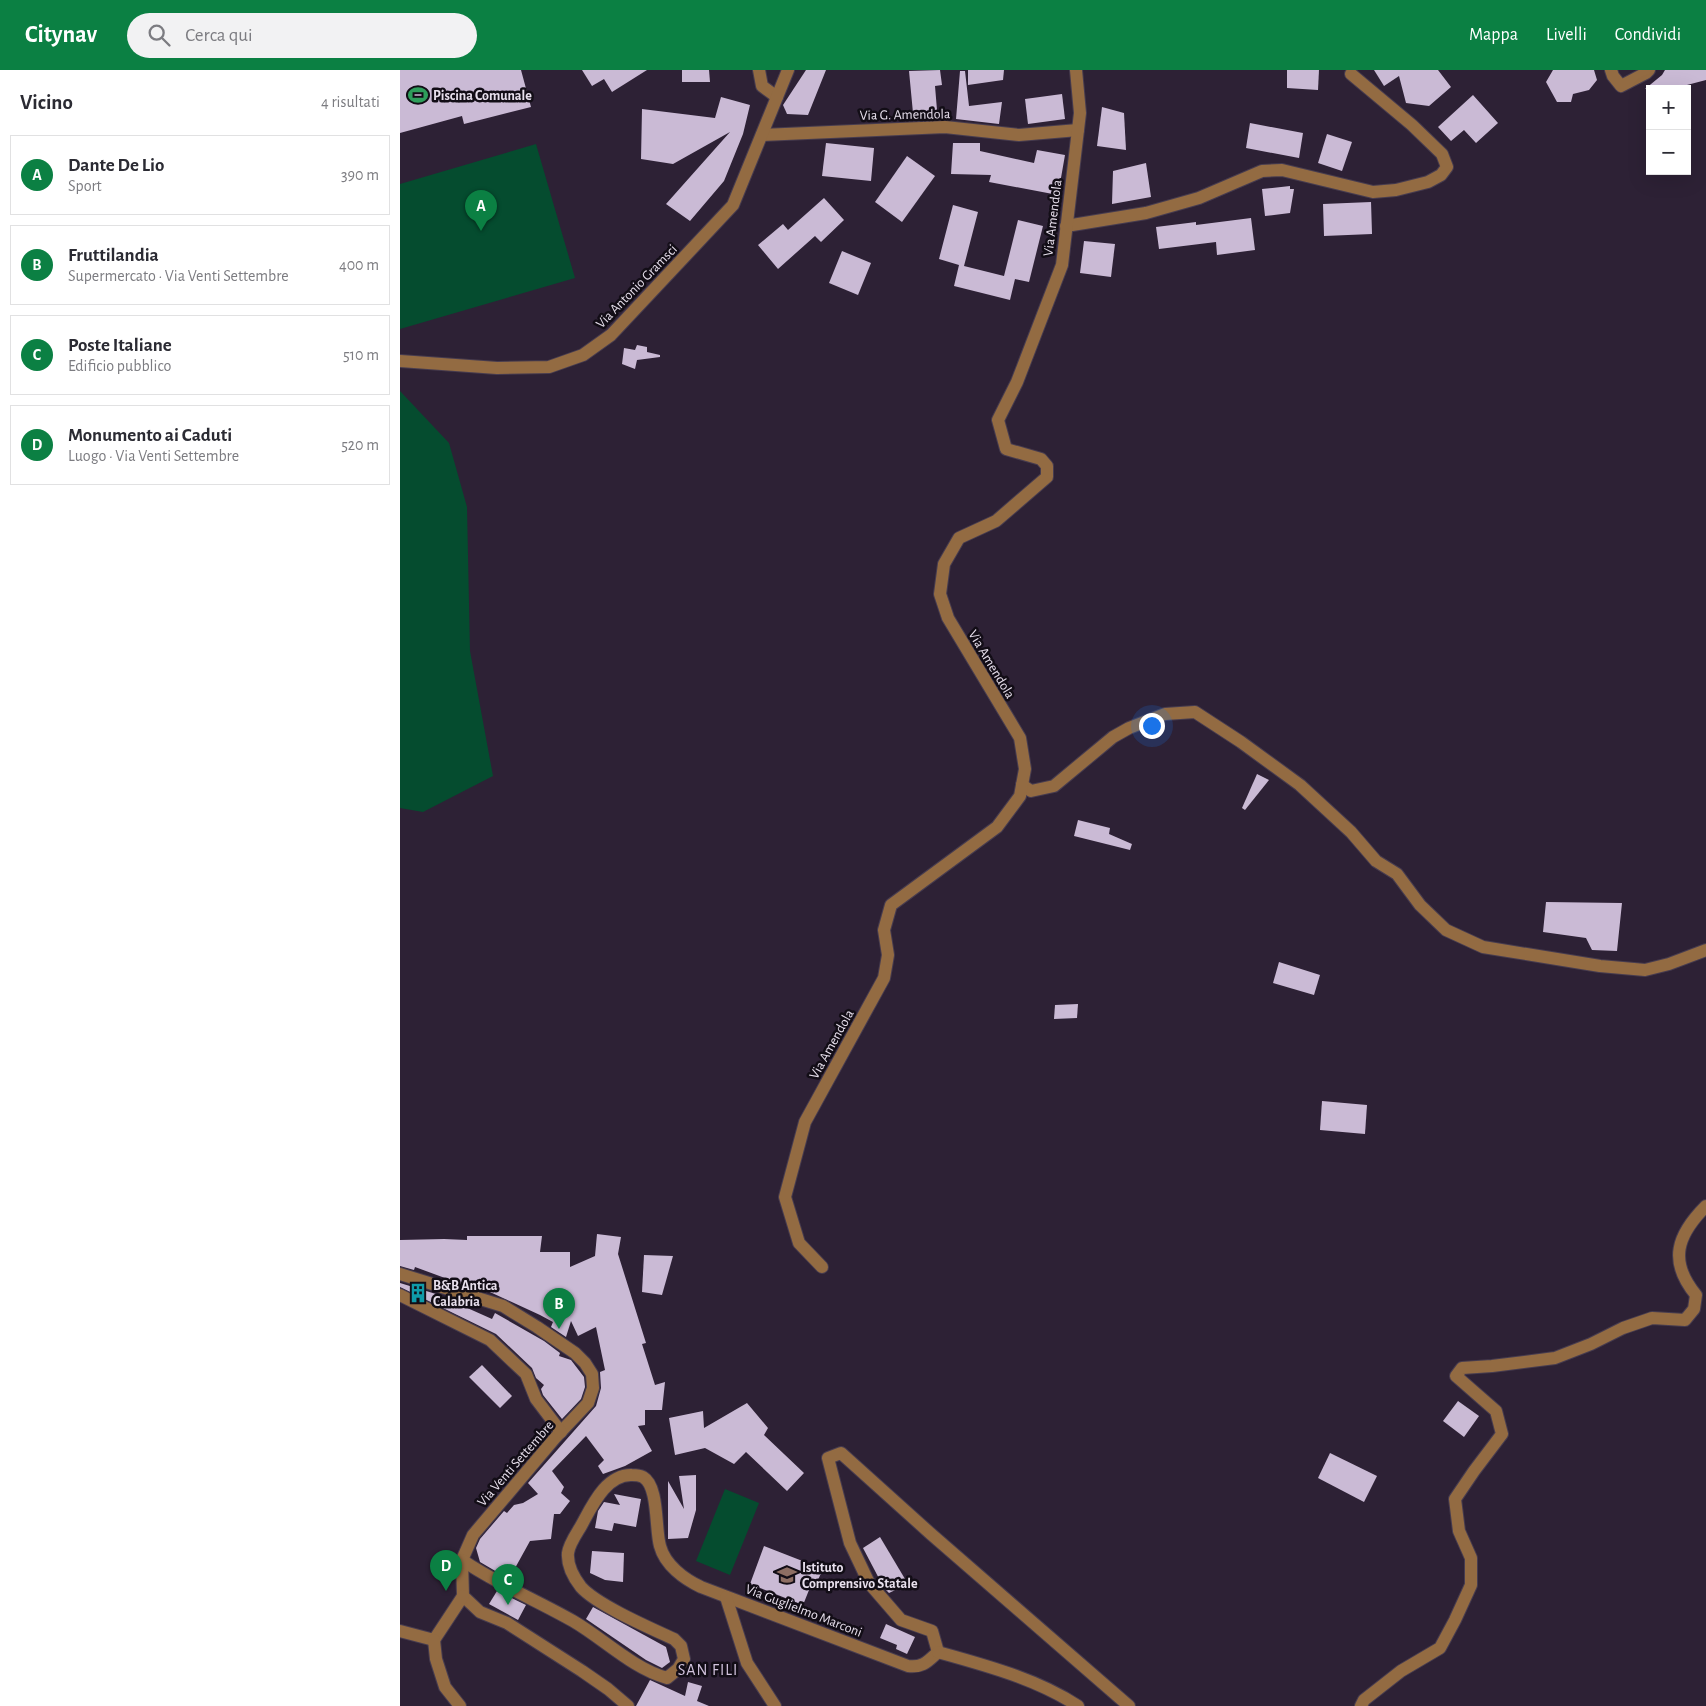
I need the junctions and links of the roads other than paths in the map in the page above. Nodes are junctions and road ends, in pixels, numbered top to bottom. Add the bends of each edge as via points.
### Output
1 (759, 70) edge
2 (788, 70) edge
3 (1076, 70) edge
4 (1611, 70) edge
5 (1648, 70) edge
6 (1351, 74) dead end
7 (777, 97) junction
8 (1078, 130) junction
9 (762, 135) junction
10 (1066, 226) junction
11 (400, 361) edge
12 (1022, 785) junction
13 (1706, 950) edge
14 (1706, 1206) edge
15 (822, 1267) dead end
16 (400, 1274) edge
17 (400, 1295) edge
18 (561, 1432) junction
19 (462, 1560) junction
20 (464, 1596) junction
21 (726, 1597) junction
22 (400, 1631) edge
23 (434, 1640) junction
24 (938, 1652) junction
25 (460, 1706) edge
26 (628, 1706) edge
27 (775, 1706) edge
28 (1078, 1706) edge
29 (1129, 1706) edge
30 (1361, 1706) edge

1 - 7 street via 762,86
2 - 7 street, Via Antonio Gramsci
3 - 8 street, Via Amendola via 1080,113
4 - 5 street via 1621,86
6 - 10 street via 1442,154 1446,167 1441,175 1428,182 1396,190 1373,192 1282,170 1262,172 1199,198 1146,213
7 - 9 street, Via Antonio Gramsci
8 - 9 street, Via G. Amendola via 1020,136 945,127
8 - 10 street, Via Amendola
9 - 11 street, Via Antonio Gramsci via 733,205 611,335 583,355 549,367 497,368
10 - 12 street, Via Amendola via 1062,265 1017,382 998,420 1006,449 1041,459 1047,466 1047,477 996,521 959,538 944,564 940,594 948,618 1020,738 1025,769
12 - 13 street via 1031,791 1054,786 1113,737 1165,714 1195,712 1242,742 1300,786 1351,832 1376,861 1398,874 1420,905 1446,930 1483,947 1645,970
12 - 15 street, Via Amendola via 1020,796 997,828 891,905 884,930 888,955 884,978 804,1122 785,1197 799,1243
14 - 30 street via 1686,1228 1679,1246 1679,1266 1686,1283 1696,1295 1694,1309 1684,1320 1652,1318 1555,1358 1462,1368 1456,1376 1496,1411 1502,1434 1455,1499 1458,1531 1471,1558 1471,1585 1440,1648 1401,1671 1364,1700
16 - 18 street, Via Venti Settembre via 503,1306 575,1353 592,1374 593,1388 588,1403
17 - 18 street via 490,1340 526,1374 536,1398
18 - 19 street, Via Venti Settembre via 473,1536
19 - 20 street, Via Venti Settembre
19 - 21 street, Via Guglielmo Marconi via 487,1577 573,1621 651,1674 666,1678 678,1669 684,1659 681,1646 674,1639 597,1600 582,1588 568,1559 568,1550 606,1487 621,1476 634,1475 644,1477 650,1485 665,1558 688,1580
20 - 23 street
20 - 26 street via 480,1612 507,1623 582,1671
21 - 24 street, Via Guglielmo Marconi via 908,1666 925,1664
21 - 27 street via 747,1664
22 - 23 street
23 - 25 street via 445,1687
24 - 28 street via 996,1668
24 - 29 street via 932,1631 901,1620 869,1583 850,1543 828,1458 841,1453

